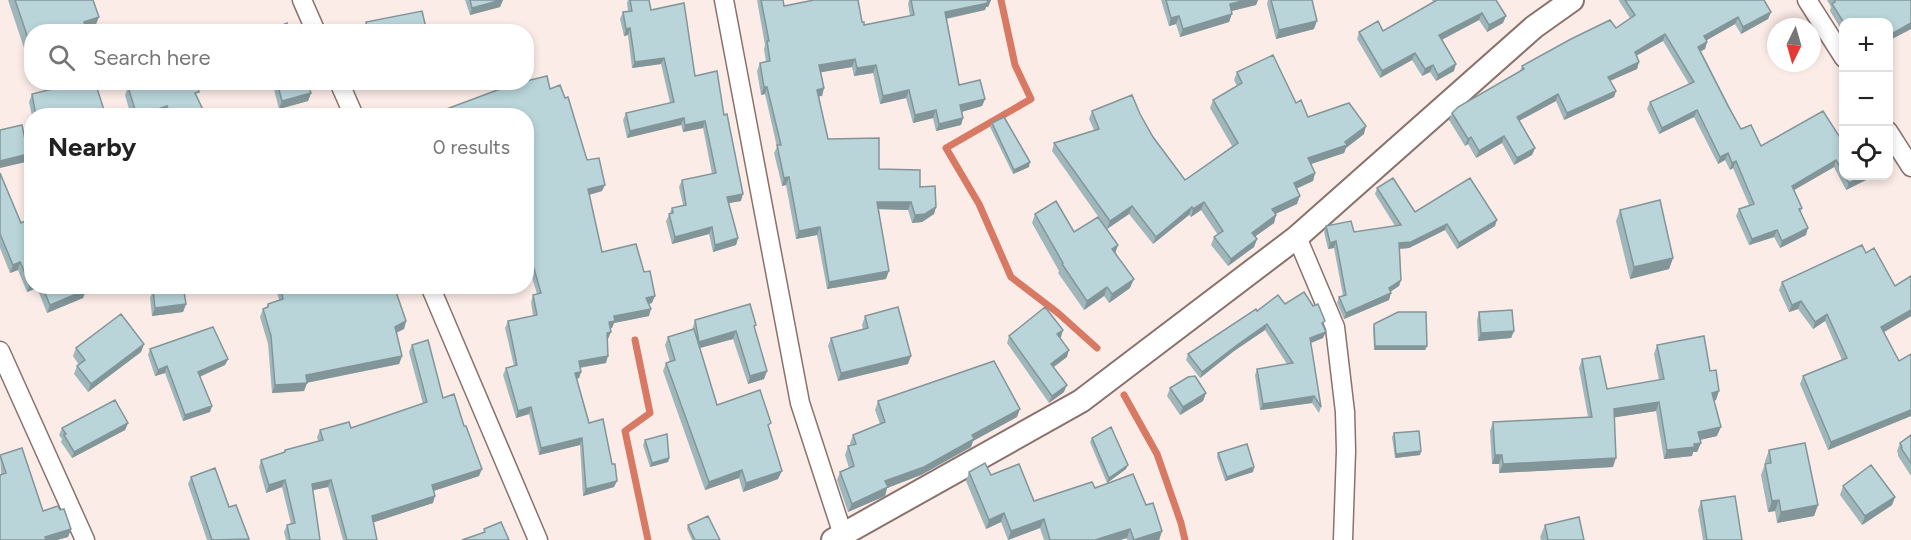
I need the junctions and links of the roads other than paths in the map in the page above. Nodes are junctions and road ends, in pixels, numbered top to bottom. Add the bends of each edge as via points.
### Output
1 (302, 0) edge
2 (724, 0) edge
3 (1572, 0) edge
4 (1807, 0) edge
5 (312, 24) edge
6 (1839, 50) edge
7 (343, 90) edge
8 (350, 108) edge
9 (1893, 139) edge
10 (1911, 167) edge
11 (1297, 237) junction
12 (433, 294) edge
13 (0, 351) edge
14 (838, 537) edge
15 (85, 540) edge
16 (538, 540) edge
17 (1343, 540) edge

1 - 5 street
2 - 14 street via 800,403
3 - 11 street via 1534,27
4 - 6 street
7 - 8 street
9 - 10 street
11 - 14 street via 1081,401
11 - 17 street via 1335,327 1345,412
12 - 16 street
13 - 15 street

